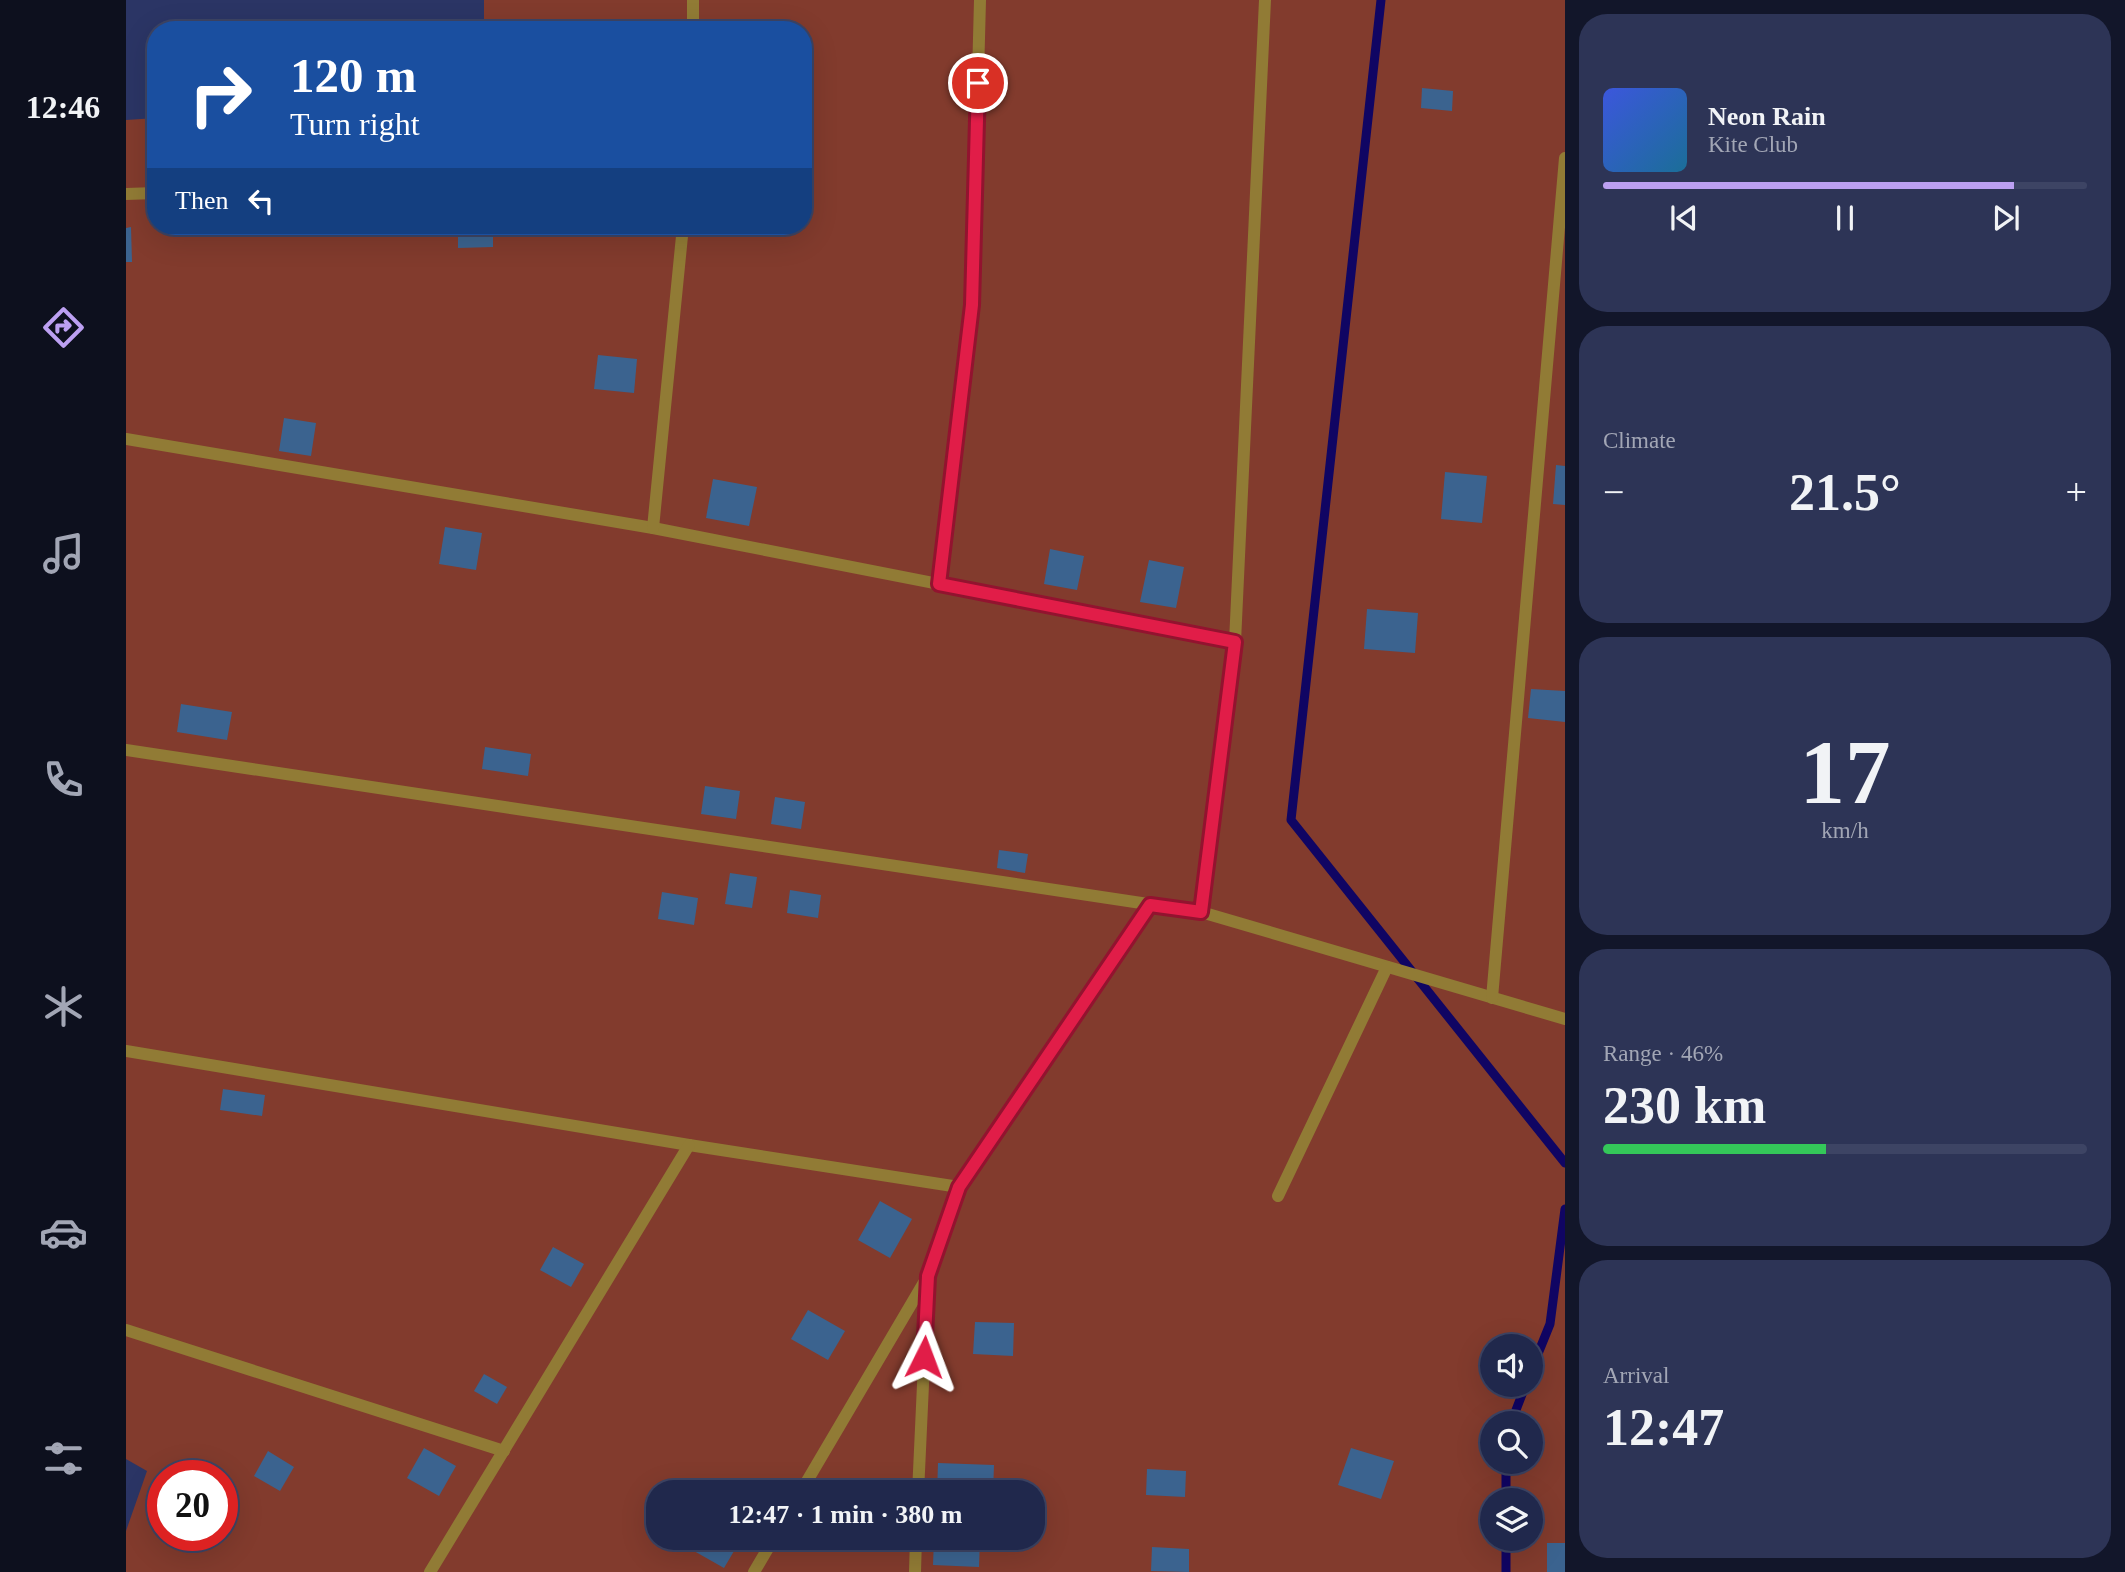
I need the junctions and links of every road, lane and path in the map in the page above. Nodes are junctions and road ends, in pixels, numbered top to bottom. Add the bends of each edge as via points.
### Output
1 (694, 0) edge
2 (981, 0) edge
3 (1265, 0) edge
4 (693, 21) edge
5 (1565, 158) edge
6 (147, 193) edge
7 (126, 194) edge
8 (682, 235) edge
9 (126, 439) edge
10 (653, 528) junction
11 (939, 584) junction
12 (1235, 642) junction
13 (126, 750) edge
14 (1150, 905) junction
15 (1201, 912) junction
16 (1387, 967) junction
17 (1492, 998) junction
18 (1565, 1019) edge
19 (126, 1051) edge
20 (689, 1145) junction
21 (959, 1187) junction
22 (1278, 1196) dead end
23 (928, 1276) junction
24 (126, 1330) edge
25 (504, 1451) junction
26 (808, 1480) edge
27 (919, 1480) edge
28 (767, 1550) edge
29 (916, 1550) edge
30 (430, 1572) edge
31 (754, 1572) edge
32 (915, 1572) edge

1 - 4 lane
2 - 11 lane via 972,305
3 - 12 lane
5 - 17 lane
6 - 7 lane
8 - 10 lane
9 - 10 lane
10 - 11 lane
11 - 12 lane
12 - 15 lane
13 - 14 lane
14 - 15 lane
14 - 21 lane
15 - 16 lane
16 - 17 lane
16 - 22 lane
17 - 18 lane
19 - 20 lane
20 - 21 lane
20 - 25 lane
21 - 23 lane
23 - 26 lane
23 - 27 lane
24 - 25 lane
25 - 30 lane
28 - 31 lane
29 - 32 lane

